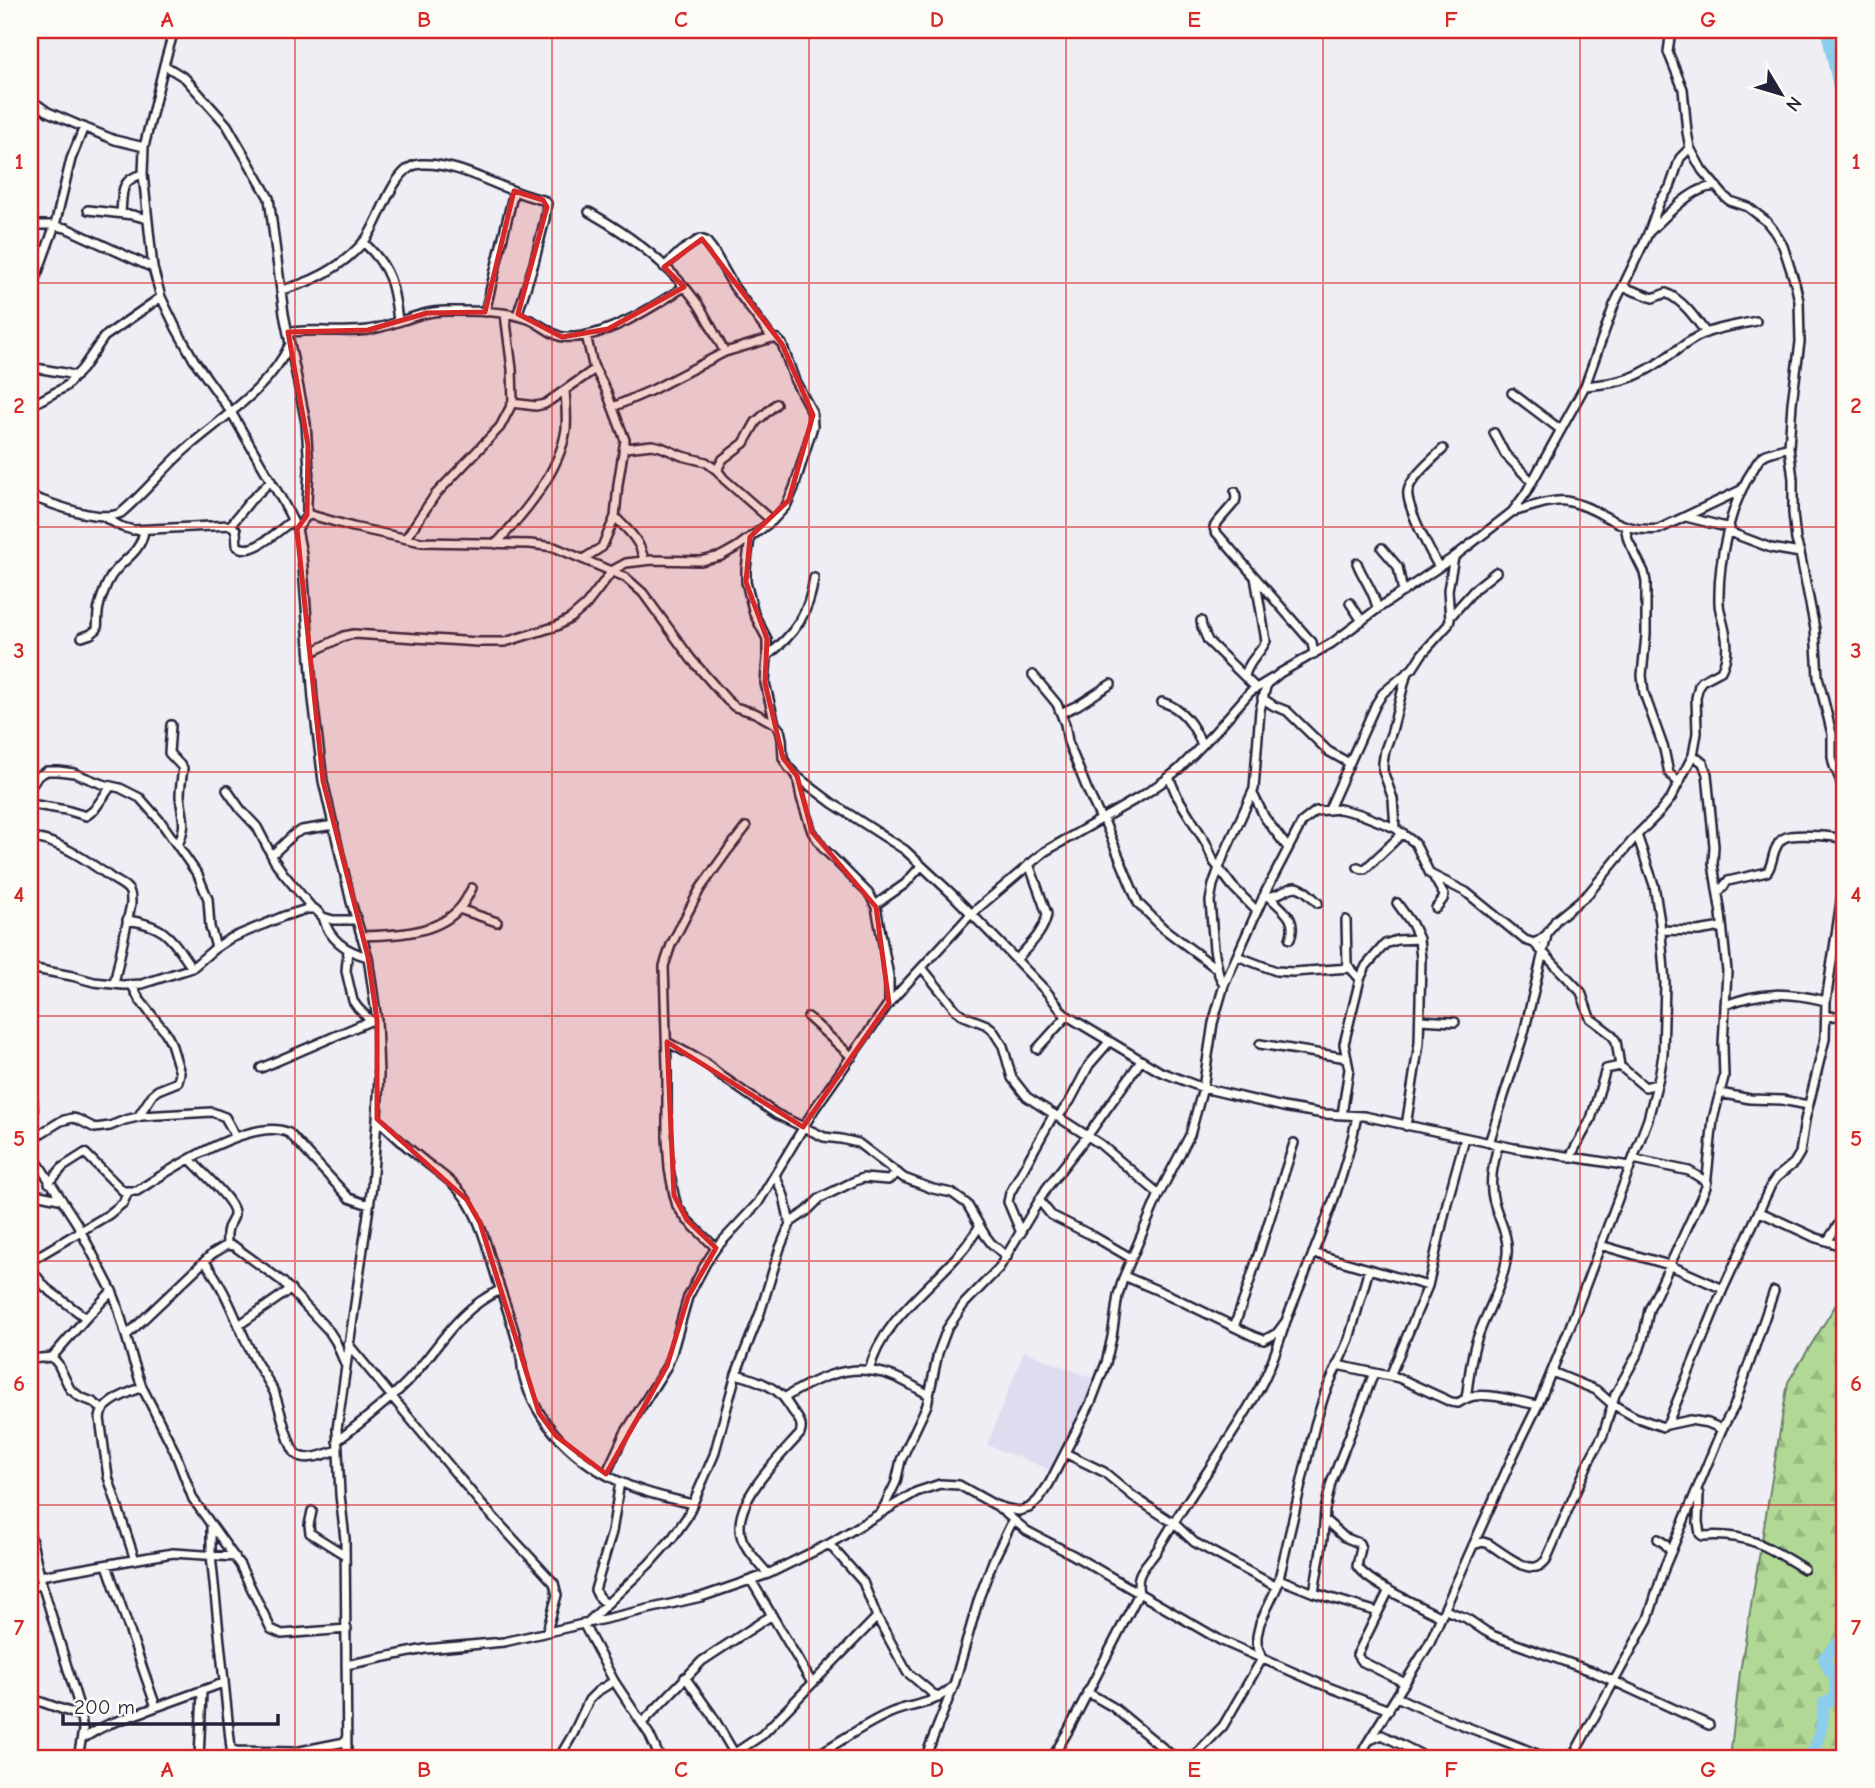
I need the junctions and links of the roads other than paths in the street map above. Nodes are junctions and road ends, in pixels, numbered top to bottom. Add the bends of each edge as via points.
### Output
1 (174, 30) edge
2 (1671, 30) edge
3 (164, 65) junction
4 (30, 99) edge
5 (84, 127) junction
6 (144, 147) junction
7 (1690, 148) junction
8 (143, 174) junction
9 (1717, 187) junction
10 (514, 191) junction
11 (88, 210) dead end
12 (589, 212) dead end
13 (121, 213) junction
14 (147, 219) junction
15 (30, 225) edge
16 (55, 225) junction
17 (1648, 234) junction
18 (363, 242) junction
19 (664, 267) junction
20 (153, 268) junction
21 (684, 286) junction
22 (1623, 286) junction
23 (281, 290) junction
24 (30, 294) edge
25 (162, 297) junction
26 (485, 312) junction
27 (505, 314) junction
28 (517, 316) junction
29 (398, 321) junction
30 (1756, 321) dead end
31 (288, 332) junction
32 (1706, 333) junction
33 (586, 335) junction
34 (772, 338) junction
35 (290, 344) junction
36 (725, 352) junction
37 (30, 367) edge
38 (595, 369) junction
39 (76, 376) junction
40 (1585, 386) junction
41 (565, 391) junction
42 (1512, 393) dead end
43 (512, 404) junction
44 (776, 404) dead end
45 (30, 406) edge
46 (613, 407) junction
47 (232, 412) junction
48 (1561, 430) junction
49 (1494, 433) dead end
50 (1789, 447) junction
51 (625, 448) junction
52 (1443, 449) dead end
53 (718, 471) junction
54 (271, 481) junction
55 (1532, 482) junction
56 (1741, 490) junction
57 (1235, 492) dead end
58 (30, 496) edge
59 (1512, 512) junction
60 (307, 516) junction
61 (104, 517) junction
62 (615, 517) junction
63 (1686, 517) junction
64 (292, 521) junction
65 (772, 521) junction
66 (231, 525) junction
67 (1625, 527) junction
68 (297, 529) junction
69 (1638, 530) junction
70 (1729, 530) junction
71 (144, 531) junction
72 (750, 537) junction
73 (406, 538) junction
74 (496, 544) junction
75 (1382, 548) dead end
76 (1635, 552) junction
77 (1800, 553) junction
78 (1454, 557) junction
79 (583, 559) junction
80 (644, 561) junction
81 (1357, 563) dead end
82 (1439, 567) junction
83 (613, 570) junction
84 (1496, 572) dead end
85 (1255, 576) junction
86 (814, 578) dead end
87 (1403, 592) junction
88 (1350, 603) dead end
89 (1377, 609) junction
90 (1450, 617) junction
91 (1201, 621) dead end
92 (1362, 621) junction
93 (82, 637) dead end
94 (310, 653) junction
95 (1314, 654) junction
96 (767, 656) junction
97 (1033, 675) dead end
98 (1245, 676) junction
99 (1406, 676) junction
100 (1273, 678) junction
101 (1111, 684) dead end
102 (1256, 688) junction
103 (1262, 698) junction
104 (1162, 702) dead end
105 (1061, 713) junction
106 (775, 724) junction
107 (171, 725) dead end
108 (1202, 745) junction
109 (1693, 755) junction
110 (1349, 763) junction
111 (797, 776) junction
112 (1169, 777) junction
113 (1679, 783) junction
114 (111, 786) junction
115 (30, 788) edge
116 (227, 790) dead end
117 (1253, 794) junction
118 (1845, 801) edge
119 (30, 804) edge
120 (1329, 809) junction
121 (1102, 819) junction
122 (334, 825) junction
123 (746, 827) dead end
124 (1395, 828) junction
125 (1403, 833) junction
126 (1637, 835) junction
127 (30, 838) edge
128 (1845, 839) edge
129 (178, 845) junction
130 (1288, 848) junction
131 (271, 855) junction
132 (1029, 864) junction
133 (921, 866) junction
134 (1358, 867) dead end
135 (1219, 868) junction
136 (1845, 875) edge
137 (1432, 876) junction
138 (472, 888) dead end
139 (1718, 893) junction
140 (1267, 897) junction
141 (1318, 903) dead end
142 (1397, 903) dead end
143 (875, 905) junction
144 (312, 908) junction
145 (1436, 908) dead end
146 (459, 909) junction
147 (1257, 911) junction
148 (971, 914) junction
149 (323, 917) junction
150 (127, 920) junction
151 (356, 920) junction
152 (1346, 920) dead end
153 (497, 922) dead end
154 (1722, 927) junction
155 (1661, 930) junction
156 (1841, 931) edge
157 (1547, 934) junction
158 (361, 936) junction
159 (1290, 939) dead end
160 (1419, 939) junction
161 (1534, 943) junction
162 (216, 947) junction
163 (348, 950) junction
164 (1543, 953) junction
165 (1237, 956) junction
166 (368, 957) junction
167 (1016, 960) junction
168 (30, 968) edge
169 (192, 968) junction
170 (1350, 968) junction
171 (923, 969) junction
172 (1218, 970) junction
173 (1360, 979) junction
174 (114, 984) junction
175 (132, 985) junction
176 (1224, 985) junction
177 (1826, 1001) junction
178 (889, 1003) junction
179 (1725, 1006) junction
180 (1067, 1016) junction
181 (1845, 1016) edge
182 (808, 1017) dead end
183 (1826, 1017) junction
184 (1420, 1020) junction
185 (373, 1021) junction
186 (1455, 1022) dead end
187 (667, 1042) junction
188 (1109, 1042) junction
189 (1260, 1044) dead end
190 (1037, 1049) dead end
191 (852, 1057) junction
192 (1347, 1058) junction
193 (1141, 1061) junction
194 (1620, 1066) junction
195 (261, 1068) dead end
196 (1657, 1084) junction
197 (30, 1087) edge
198 (1203, 1088) junction
199 (1720, 1093) junction
200 (1808, 1105) junction
201 (1342, 1115) junction
202 (1056, 1116) junction
203 (1357, 1116) junction
204 (138, 1117) junction
205 (377, 1119) junction
206 (1406, 1126) junction
207 (803, 1127) junction
208 (30, 1130) edge
209 (1088, 1135) junction
210 (236, 1137) junction
211 (1465, 1138) junction
212 (30, 1141) edge
213 (1294, 1143) dead end
214 (1489, 1143) junction
215 (1498, 1145) junction
216 (33, 1157) edge
217 (1570, 1157) junction
218 (190, 1159) junction
219 (1631, 1162) junction
220 (898, 1173) junction
221 (775, 1175) junction
222 (50, 1182) junction
223 (1707, 1182) junction
224 (128, 1192) junction
225 (30, 1193) edge
226 (1159, 1195) junction
227 (60, 1199) junction
228 (1039, 1200) junction
229 (1845, 1203) edge
230 (369, 1205) junction
231 (1760, 1212) junction
232 (791, 1222) junction
233 (979, 1227) junction
234 (80, 1230) junction
235 (1021, 1233) junction
236 (1828, 1240) junction
237 (227, 1245) junction
238 (1600, 1245) junction
239 (1845, 1247) edge
240 (716, 1248) junction
241 (1313, 1253) junction
242 (1007, 1257) junction
243 (1131, 1258) junction
244 (30, 1261) edge
245 (205, 1262) junction
246 (1669, 1265) junction
247 (30, 1268) edge
248 (1369, 1269) junction
249 (1124, 1276) junction
250 (1428, 1286) junction
251 (291, 1289) junction
252 (1723, 1289) junction
253 (500, 1290) junction
254 (112, 1291) junction
255 (1774, 1291) dead end
256 (86, 1318) junction
257 (1286, 1321) junction
258 (239, 1325) junction
259 (1234, 1327) junction
260 (127, 1335) junction
261 (348, 1344) junction
262 (52, 1357) junction
263 (30, 1359) edge
264 (345, 1365) junction
265 (1337, 1366) junction
266 (869, 1371) junction
267 (1552, 1372) junction
268 (1374, 1373) junction
269 (736, 1374) junction
270 (1390, 1376) junction
271 (142, 1387) junction
272 (929, 1395) junction
273 (392, 1396) junction
274 (784, 1398) junction
275 (1466, 1398) junction
276 (1612, 1404) junction
277 (1538, 1405) junction
278 (102, 1409) junction
279 (1667, 1425) junction
280 (1722, 1429) junction
281 (338, 1445) junction
282 (1065, 1453) junction
283 (606, 1474) junction
284 (621, 1482) junction
285 (1699, 1486) junction
286 (692, 1504) junction
287 (995, 1505) junction
288 (312, 1511) dead end
289 (881, 1513) junction
290 (1013, 1520) junction
291 (1325, 1520) junction
292 (1173, 1523) junction
293 (211, 1525) junction
294 (30, 1534) edge
295 (1658, 1539) dead end
296 (829, 1544) junction
297 (1473, 1546) junction
298 (1671, 1552) junction
299 (212, 1555) junction
300 (345, 1555) junction
301 (235, 1557) junction
302 (135, 1560) junction
303 (107, 1565) junction
304 (30, 1568) edge
305 (1804, 1569) dead end
306 (768, 1574) junction
307 (41, 1580) junction
308 (751, 1580) junction
309 (1278, 1583) junction
310 (30, 1588) edge
311 (1389, 1590) junction
312 (1314, 1593) junction
313 (1139, 1594) junction
314 (606, 1604) junction
315 (1378, 1612) junction
316 (1443, 1613) junction
317 (772, 1615) junction
318 (877, 1617) junction
319 (585, 1623) junction
320 (347, 1629) junction
321 (547, 1631) junction
322 (1262, 1659) junction
323 (346, 1665) junction
324 (685, 1677) junction
325 (614, 1681) junction
326 (1615, 1681) junction
327 (223, 1683) junction
328 (812, 1683) junction
329 (1405, 1683) junction
330 (954, 1685) junction
331 (202, 1692) junction
332 (1087, 1692) junction
333 (1396, 1697) junction
334 (30, 1698) edge
335 (938, 1698) junction
336 (156, 1707) junction
337 (1389, 1710) junction
338 (81, 1716) junction
339 (642, 1723) junction
340 (1709, 1726) dead end
341 (82, 1739) junction
342 (1369, 1741) junction
343 (345, 1742) junction
344 (231, 1749) junction
345 (269, 1755) edge
346 (736, 1756) edge
347 (78, 1758) edge
348 (199, 1758) edge
349 (232, 1758) edge
350 (346, 1758) edge
351 (369, 1758) edge
352 (380, 1758) edge
353 (559, 1758) edge
354 (660, 1758) edge
355 (812, 1758) edge
356 (925, 1758) edge
357 (1052, 1758) edge
358 (1175, 1758) edge
359 (1192, 1758) edge
360 (1358, 1758) edge
361 (1428, 1758) edge
362 (1547, 1758) edge
363 (1572, 1758) edge

1 - 3 street
2 - 7 street via 1668,52 1683,89
3 - 6 street
3 - 23 street via 185,78 214,109 263,186 274,225
4 - 5 street
5 - 6 street
5 - 16 street
6 - 8 street
7 - 9 street
7 - 17 street via 1680,158
8 - 13 street via 125,183
8 - 14 street
9 - 17 street via 1695,192
9 - 50 street via 1730,201 1770,225 1783,246 1795,283 1800,342
10 - 18 street via 449,168 423,163 409,166
10 - 26 street
10 - 28 street via 547,203
11 - 13 street
12 - 19 street
13 - 14 street
14 - 20 street
15 - 16 street
16 - 20 street
16 - 24 street
17 - 22 street
18 - 23 street via 321,277
18 - 29 street via 392,282
19 - 21 street
19 - 34 street via 691,244 700,239 706,242
20 - 25 street
21 - 33 street via 608,329
21 - 36 street
22 - 32 street via 1653,298 1666,293 1673,296
22 - 40 street
23 - 31 street
25 - 39 street via 104,337
25 - 47 street via 194,360
26 - 27 street
26 - 29 street via 441,311
27 - 28 street
27 - 43 street
28 - 33 street via 562,337
29 - 31 street via 368,330
30 - 32 street
31 - 35 street
32 - 40 street via 1644,372 1610,384
33 - 38 street
34 - 36 street
34 - 65 street via 782,344 813,415 792,494
35 - 47 street via 277,368
35 - 60 street via 308,445
36 - 46 street
37 - 39 street
38 - 41 street
38 - 46 street
39 - 45 street
40 - 48 street
41 - 43 street via 545,404
41 - 74 street via 567,419 557,460
42 - 48 street
43 - 73 street via 500,427 435,495
44 - 53 street via 756,422 744,443 723,459
46 - 51 street
47 - 54 street
47 - 61 street via 185,450 121,513
48 - 55 street
49 - 55 street via 1505,454
50 - 56 street via 1764,455
50 - 77 street
51 - 53 street via 652,444 706,462
51 - 62 street
52 - 82 street via 1408,490 1426,546
53 - 65 street
54 - 64 street
54 - 66 street
55 - 59 street
56 - 63 street
56 - 70 street
57 - 85 street via 1235,502 1214,527
58 - 61 street
59 - 67 street via 1563,501 1584,506
59 - 78 street
60 - 68 street
60 - 73 street
61 - 71 street
62 - 79 street via 602,547
62 - 80 street via 633,536
63 - 69 street via 1659,530
63 - 70 street
64 - 66 street via 247,550 237,546
64 - 68 street
65 - 72 street
66 - 71 street
67 - 69 street
67 - 76 street
68 - 94 street
69 - 76 street
70 - 77 street via 1771,548
70 - 109 street via 1718,607 1726,655 1721,671 1699,685
71 - 93 street via 137,551 109,580 99,606 97,629
72 - 80 street via 720,556 701,561
72 - 96 street via 746,583 767,639
73 - 74 street
74 - 79 street via 554,547
75 - 87 street via 1398,566
76 - 113 street via 1646,582 1644,693 1669,773
77 - 118 street via 1815,629 1818,677 1832,734 1832,757
78 - 82 street
78 - 90 street via 1448,590
79 - 83 street
80 - 83 street
81 - 89 street
82 - 87 street
83 - 94 street via 571,618 505,642 354,634
83 - 106 street via 642,593 734,707
84 - 90 street
85 - 95 street via 1311,642
85 - 98 street via 1266,641 1246,667
86 - 96 street via 808,607 794,632
87 - 89 street
88 - 92 street
89 - 92 street
90 - 99 street
91 - 98 street via 1208,641
92 - 95 street
94 - 122 street via 323,781
95 - 100 street
96 - 106 street via 765,683
97 - 105 street
98 - 102 street
99 - 110 street via 1383,693
99 - 124 street via 1383,763
100 - 102 street
100 - 103 street
101 - 105 street
102 - 108 street
103 - 110 street via 1287,711 1328,751
103 - 117 street
104 - 108 street via 1184,715
105 - 121 street via 1068,742
106 - 111 street via 783,758
107 - 129 street via 169,754 183,768 180,797 185,823
108 - 112 street
109 - 113 street
109 - 139 street via 1706,769
110 - 120 street
111 - 133 street via 905,850
111 - 143 street via 812,832
112 - 121 street
112 - 135 street
113 - 126 street
114 - 115 street via 74,773 47,771
114 - 119 street via 86,816
114 - 129 street via 140,798
116 - 131 street via 257,828
117 - 130 street
117 - 135 street
120 - 124 street via 1360,814
120 - 130 street via 1309,815
121 - 132 street
121 - 172 street via 1138,903
122 - 131 street via 302,830
122 - 151 street
123 - 187 street via 700,889 667,953
124 - 125 street
125 - 134 street via 1365,869
125 - 137 street via 1415,843
126 - 155 street via 1654,884
126 - 157 street
127 - 150 street via 70,851 126,887 131,893
128 - 139 street via 1788,836 1776,847 1768,872 1728,881
129 - 162 street via 206,891
130 - 140 street
131 - 144 street
132 - 148 street
132 - 167 street via 1047,914 1036,937
133 - 143 street
133 - 148 street
135 - 147 street
135 - 172 street via 1210,901
136 - 156 street
137 - 145 street via 1444,895
137 - 161 street via 1466,892
138 - 146 street
139 - 154 street
140 - 141 street via 1298,886
140 - 147 street
140 - 159 street via 1291,919
142 - 160 street
143 - 178 street via 889,976
144 - 149 street
144 - 162 street
146 - 153 street
146 - 158 street via 431,926
147 - 165 street
148 - 167 street
148 - 171 street
149 - 151 street
149 - 163 street via 334,939
150 - 169 street via 163,931
150 - 174 street
151 - 158 street
152 - 170 street
154 - 155 street
154 - 179 street
155 - 196 street via 1665,983 1663,1055
156 - 177 street
157 - 161 street
157 - 164 street
158 - 166 street
160 - 173 street via 1385,944
160 - 184 street
161 - 164 street
162 - 169 street
163 - 166 street
163 - 185 street via 346,971 353,1001
164 - 194 street via 1581,992 1590,1018 1614,1038
164 - 214 street via 1524,1033
165 - 170 street via 1287,972
165 - 176 street
166 - 185 street
167 - 180 street
168 - 174 street
169 - 175 street
170 - 173 street
171 - 178 street
171 - 202 street via 956,1010 992,1029 1019,1089
172 - 176 street
173 - 192 street via 1344,1044
174 - 175 street
175 - 204 street via 166,1033 180,1073 178,1082 153,1094
176 - 198 street
177 - 179 street via 1777,993
177 - 183 street
178 - 191 street
179 - 199 street
180 - 188 street
180 - 190 street
181 - 183 street
182 - 191 street
183 - 200 street via 1821,1059
184 - 186 street
184 - 206 street
185 - 195 street
185 - 205 street via 379,1076
187 - 207 street
187 - 240 street via 667,1137 674,1195 687,1220
188 - 193 street
188 - 202 street
189 - 192 street
191 - 207 street
192 - 201 street
193 - 198 street
193 - 209 street
194 - 196 street via 1645,1087
194 - 217 street via 1606,1069 1591,1119
196 - 219 street
197 - 208 street via 34,1116
198 - 201 street
198 - 226 street via 1190,1135
199 - 200 street
199 - 223 street
200 - 231 street via 1798,1157 1774,1181
201 - 203 street
202 - 209 street
202 - 235 street via 1010,1193 1008,1202
203 - 206 street
203 - 241 street via 1338,1191
204 - 210 street via 222,1114
204 - 212 street via 95,1128 72,1118
205 - 230 street
205 - 253 street via 467,1200 480,1223
206 - 211 street
207 - 220 street via 824,1137 858,1143
207 - 221 street
209 - 226 street
209 - 228 street
210 - 218 street
210 - 230 street via 271,1129 289,1133 349,1198
211 - 214 street
211 - 250 street
212 - 216 street
213 - 259 street
214 - 215 street
215 - 217 street
215 - 275 street via 1491,1187 1507,1255 1474,1346
216 - 222 street
217 - 219 street
218 - 224 street
218 - 237 street via 234,1209
219 - 223 street via 1689,1171
219 - 238 street
220 - 232 street via 888,1180 855,1181 820,1198
220 - 233 street via 960,1198
221 - 232 street
221 - 240 street via 751,1211
222 - 224 street via 85,1153
222 - 227 street
223 - 246 street
224 - 234 street via 112,1212
225 - 227 street
226 - 243 street
227 - 234 street
228 - 235 street
228 - 243 street via 1051,1215
229 - 236 street
230 - 261 street
231 - 236 street
231 - 252 street
232 - 269 street
233 - 242 street
233 - 266 street via 892,1326
234 - 244 street
234 - 254 street
235 - 242 street
236 - 239 street
237 - 245 street
237 - 251 street via 244,1252
238 - 246 street
238 - 267 street
240 - 283 street via 688,1297 667,1366 625,1433
241 - 248 street
241 - 257 street
242 - 272 street via 947,1329
243 - 249 street
245 - 258 street
245 - 260 street
246 - 252 street
246 - 276 street via 1649,1310 1639,1351
247 - 256 street via 46,1288
248 - 250 street
248 - 265 street
249 - 259 street
249 - 282 street via 1106,1363
250 - 270 street
251 - 258 street
251 - 264 street via 337,1342
252 - 279 street
253 - 273 street via 465,1312
253 - 283 street via 539,1413 556,1436
254 - 256 street
254 - 260 street
255 - 280 street
256 - 262 street
257 - 259 street via 1277,1333 1264,1339
257 - 292 street via 1257,1394
258 - 281 street via 274,1392 296,1454 312,1457
260 - 271 street
261 - 264 street
261 - 273 street
262 - 263 street
262 - 278 street via 70,1389
264 - 281 street
265 - 268 street
265 - 309 street via 1315,1425
266 - 272 street
266 - 274 street via 830,1375
267 - 276 street via 1601,1392
267 - 277 street
268 - 270 street
268 - 291 street via 1331,1483
269 - 274 street
269 - 286 street via 717,1445
270 - 275 street via 1451,1402
271 - 278 street
271 - 293 street via 195,1504
272 - 289 street
273 - 281 street
273 - 321 street via 482,1506 554,1583 557,1595
274 - 306 street via 800,1421 800,1434 760,1479 740,1525 742,1539
275 - 277 street via 1488,1396
276 - 279 street via 1653,1424
276 - 297 street via 1603,1435 1543,1563 1530,1567 1489,1544
277 - 297 street
278 - 302 street via 108,1477
279 - 280 street via 1690,1420
280 - 285 street
281 - 300 street
282 - 287 street via 1049,1484 1029,1508 1019,1511
282 - 292 street via 1104,1472
283 - 284 street
284 - 286 street
284 - 314 street via 595,1590
285 - 298 street
285 - 305 street via 1700,1534 1737,1536 1768,1547
286 - 314 street via 660,1553
287 - 289 street via 951,1484 925,1489
287 - 290 street
288 - 300 street via 310,1533
289 - 296 street
290 - 313 street
290 - 330 street via 979,1598
291 - 311 street via 1359,1543 1359,1570
291 - 312 street
292 - 309 street via 1194,1542
292 - 313 street via 1138,1577
293 - 299 street
293 - 301 street
294 - 307 street
295 - 298 street
296 - 306 street
296 - 318 street via 861,1579
297 - 316 street
298 - 326 street via 1648,1619
299 - 301 street
299 - 302 street via 173,1553
299 - 327 street
300 - 320 street
301 - 320 street via 275,1632
302 - 303 street
303 - 307 street
303 - 336 street
304 - 307 street
306 - 308 street
307 - 310 street
307 - 338 street
308 - 317 street
308 - 319 street via 701,1597
309 - 312 street
309 - 322 street via 1257,1636
311 - 315 street
311 - 316 street
312 - 315 street
313 - 322 street
313 - 332 street
314 - 319 street
315 - 329 street via 1357,1657
316 - 326 street via 1466,1618 1494,1636
316 - 329 street
317 - 324 street
317 - 328 street
318 - 328 street
318 - 335 street via 907,1672
319 - 321 street
319 - 325 street
320 - 323 street
321 - 323 street via 504,1642 425,1649
322 - 337 street
322 - 359 street via 1223,1726
323 - 343 street
324 - 339 street
324 - 346 street
325 - 339 street
325 - 353 street via 589,1700
326 - 340 street
326 - 363 street
327 - 331 street
327 - 344 street
328 - 346 street
329 - 333 street
330 - 335 street
330 - 356 street
331 - 336 street
331 - 348 street
332 - 357 street
332 - 358 street via 1113,1707
333 - 337 street
333 - 362 street
334 - 338 street
335 - 355 street via 886,1715
336 - 341 street
337 - 342 street
338 - 341 street
339 - 354 street
341 - 347 street
342 - 360 street
342 - 361 street via 1382,1735
343 - 345 street
343 - 350 street
344 - 345 street
344 - 349 street
351 - 352 street

